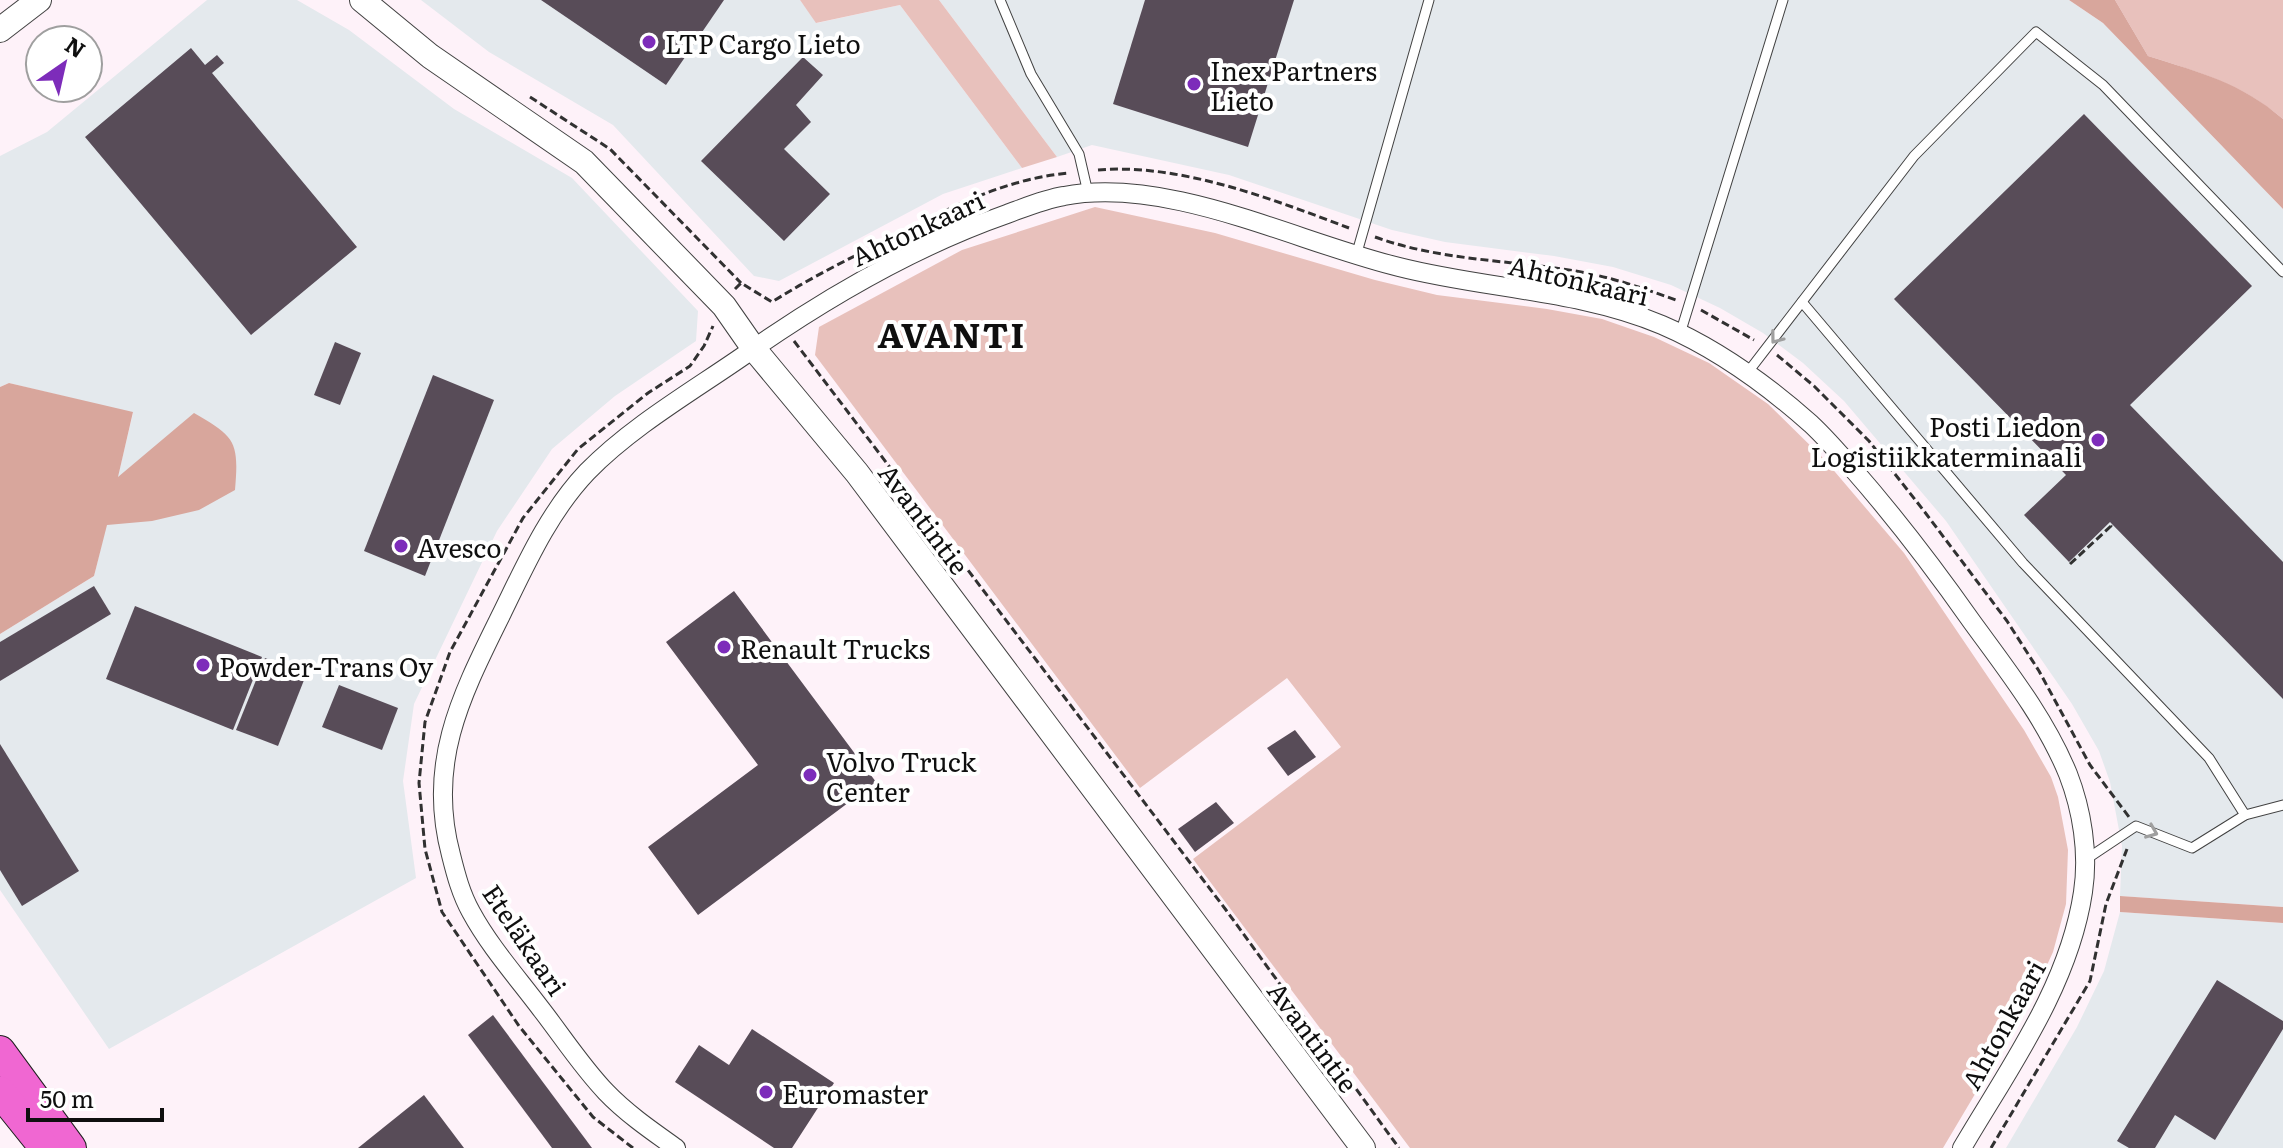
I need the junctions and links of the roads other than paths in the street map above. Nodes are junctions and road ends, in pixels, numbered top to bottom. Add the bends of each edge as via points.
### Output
1 (39, 0) edge
2 (362, 0) edge
3 (1000, 0) edge
4 (1429, 0) edge
5 (1783, 0) edge
6 (0, 30) edge
7 (1088, 193) junction
8 (1356, 256) junction
9 (2283, 272) edge
10 (1802, 302) junction
11 (1680, 334) junction
12 (754, 349) junction
13 (1748, 372) junction
14 (2283, 805) edge
15 (2245, 815) junction
16 (2085, 860) junction
17 (0, 1051) edge
18 (0, 1092) edge
19 (45, 1148) edge
20 (71, 1148) edge
21 (676, 1148) edge
22 (1363, 1148) edge
23 (1962, 1148) edge

1 - 6 street
2 - 12 street, Avantintie via 430,56 584,162 724,306
3 - 7 lane via 1031,74 1079,154
4 - 8 lane
5 - 11 lane
7 - 8 street, Ahtonkaari via 1121,192 1188,203
7 - 12 street, Ahtonkaari via 1021,209 923,249 866,278
8 - 11 street, Ahtonkaari via 1623,311
9 - 10 lane via 2103,85 2036,32 1914,156
10 -> 13 lane
10 - 15 lane via 2023,563 2209,758
11 - 13 street, Ahtonkaari
12 - 21 street, Eteläkaari via 614,449 561,504 472,676 449,731 442,770 446,836 458,881 493,947 603,1089
12 - 22 street, Avantintie via 857,473
13 - 16 street, Ahtonkaari via 1817,429 1897,519 2019,686 2067,772 2079,807
14 - 15 lane
16 -> 15 lane via 2136,826 2192,848
16 - 23 street, Ahtonkaari via 2084,890 2062,973
17 - 20 highway
18 - 19 highway

